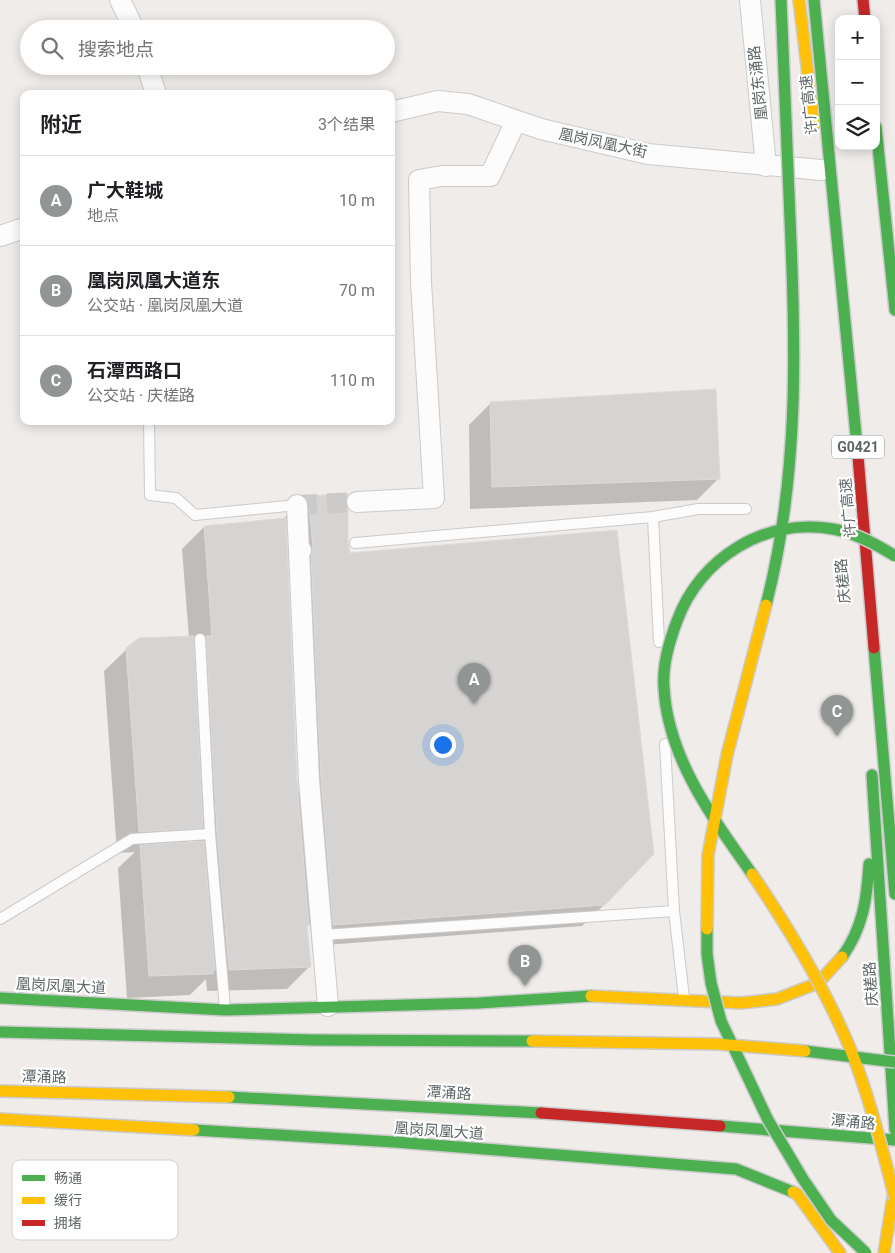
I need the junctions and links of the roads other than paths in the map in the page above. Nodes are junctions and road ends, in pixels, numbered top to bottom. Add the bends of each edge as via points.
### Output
1 (120, 0) edge
2 (750, 0) edge
3 (781, 0) edge
4 (799, 0) edge
5 (814, 0) edge
6 (863, 0) edge
7 (865, 15) edge
8 (130, 20) edge
9 (150, 75) edge
10 (155, 90) edge
11 (395, 111) edge
12 (516, 121) junction
13 (880, 147) edge
14 (878, 150) edge
15 (766, 166) junction
16 (821, 170) junction
17 (895, 224) edge
18 (20, 229) edge
19 (0, 236) edge
20 (895, 310) edge
21 (149, 425) edge
22 (356, 502) tunnel mouth
23 (297, 505) joint
24 (746, 510) dead end
25 (653, 517) junction
26 (355, 543) dead end
27 (895, 556) edge
28 (200, 639) dead end
29 (868, 713) dead end
30 (871, 760) dead end
31 (873, 788) junction
32 (210, 834) junction
33 (895, 894) edge
34 (674, 911) junction
35 (0, 919) edge
36 (323, 935) junction
37 (0, 998) edge
38 (684, 999) junction
39 (328, 1006) junction
40 (225, 1010) junction
41 (0, 1032) edge
42 (895, 1062) edge
43 (0, 1090) edge
44 (0, 1119) edge
45 (895, 1130) edge
46 (895, 1140) edge
47 (895, 1185) edge
48 (895, 1198) edge
49 (840, 1253) edge
50 (866, 1253) edge
51 (884, 1253) edge

1 - 8 street
2 - 15 street, 凰岗东涌路
3 - 50 main road, bridge via 795,380 787,499 776,562 727,755 708,855 707,954 721,1021 768,1120 831,1220
4 - 16 main road, 庆槎路
5 - 33 main road, 许广高速 / G0421 via 853,390
6 - 7 main road
9 - 10 street
11 - 12 street, 凰岗凤凰大街 via 438,101 468,104
12 - 15 street, 凰岗凤凰大街 via 541,130 648,154
12 - 22 street via 490,176 442,176 419,180 421,282 434,498
13 - 17 main road
14 - 20 main road
15 - 16 street, 凰岗凤凰大街
16 - 29 main road, 庆槎路
18 - 19 street
21 - 23 lane via 150,495 176,498 195,515
23 - 36 street via 309,780
24 - 25 lane via 698,510
25 - 26 lane
25 - 34 lane
27 - 48 main road, bridge via 877,543 839,529 815,526 789,526 731,550 690,590 675,619 666,650 664,692 667,723 679,759 775,907 833,1011 861,1079
28 - 32 lane
30 - 31 main road, 庆槎路
31 - 38 main road, 凰岗凤凰大道 via 867,900 858,932 843,956 818,983 776,999 741,1003
31 - 45 main road, 庆槎路
32 - 35 lane via 132,839
32 - 40 lane
34 - 36 lane
34 - 38 lane
36 - 39 street
37 - 40 main road, 凰岗凤凰大道
38 - 39 main road, 凰岗凤凰大道 via 602,995
39 - 40 main road, 凰岗凤凰大道
41 - 42 main road, bridge via 407,1041 646,1040 830,1051
43 - 46 main road, 潭涌路, bridge via 162,1094 583,1115
44 - 49 main road, 凰岗凤凰大道 via 395,1142 736,1169 797,1194
47 - 51 main road

